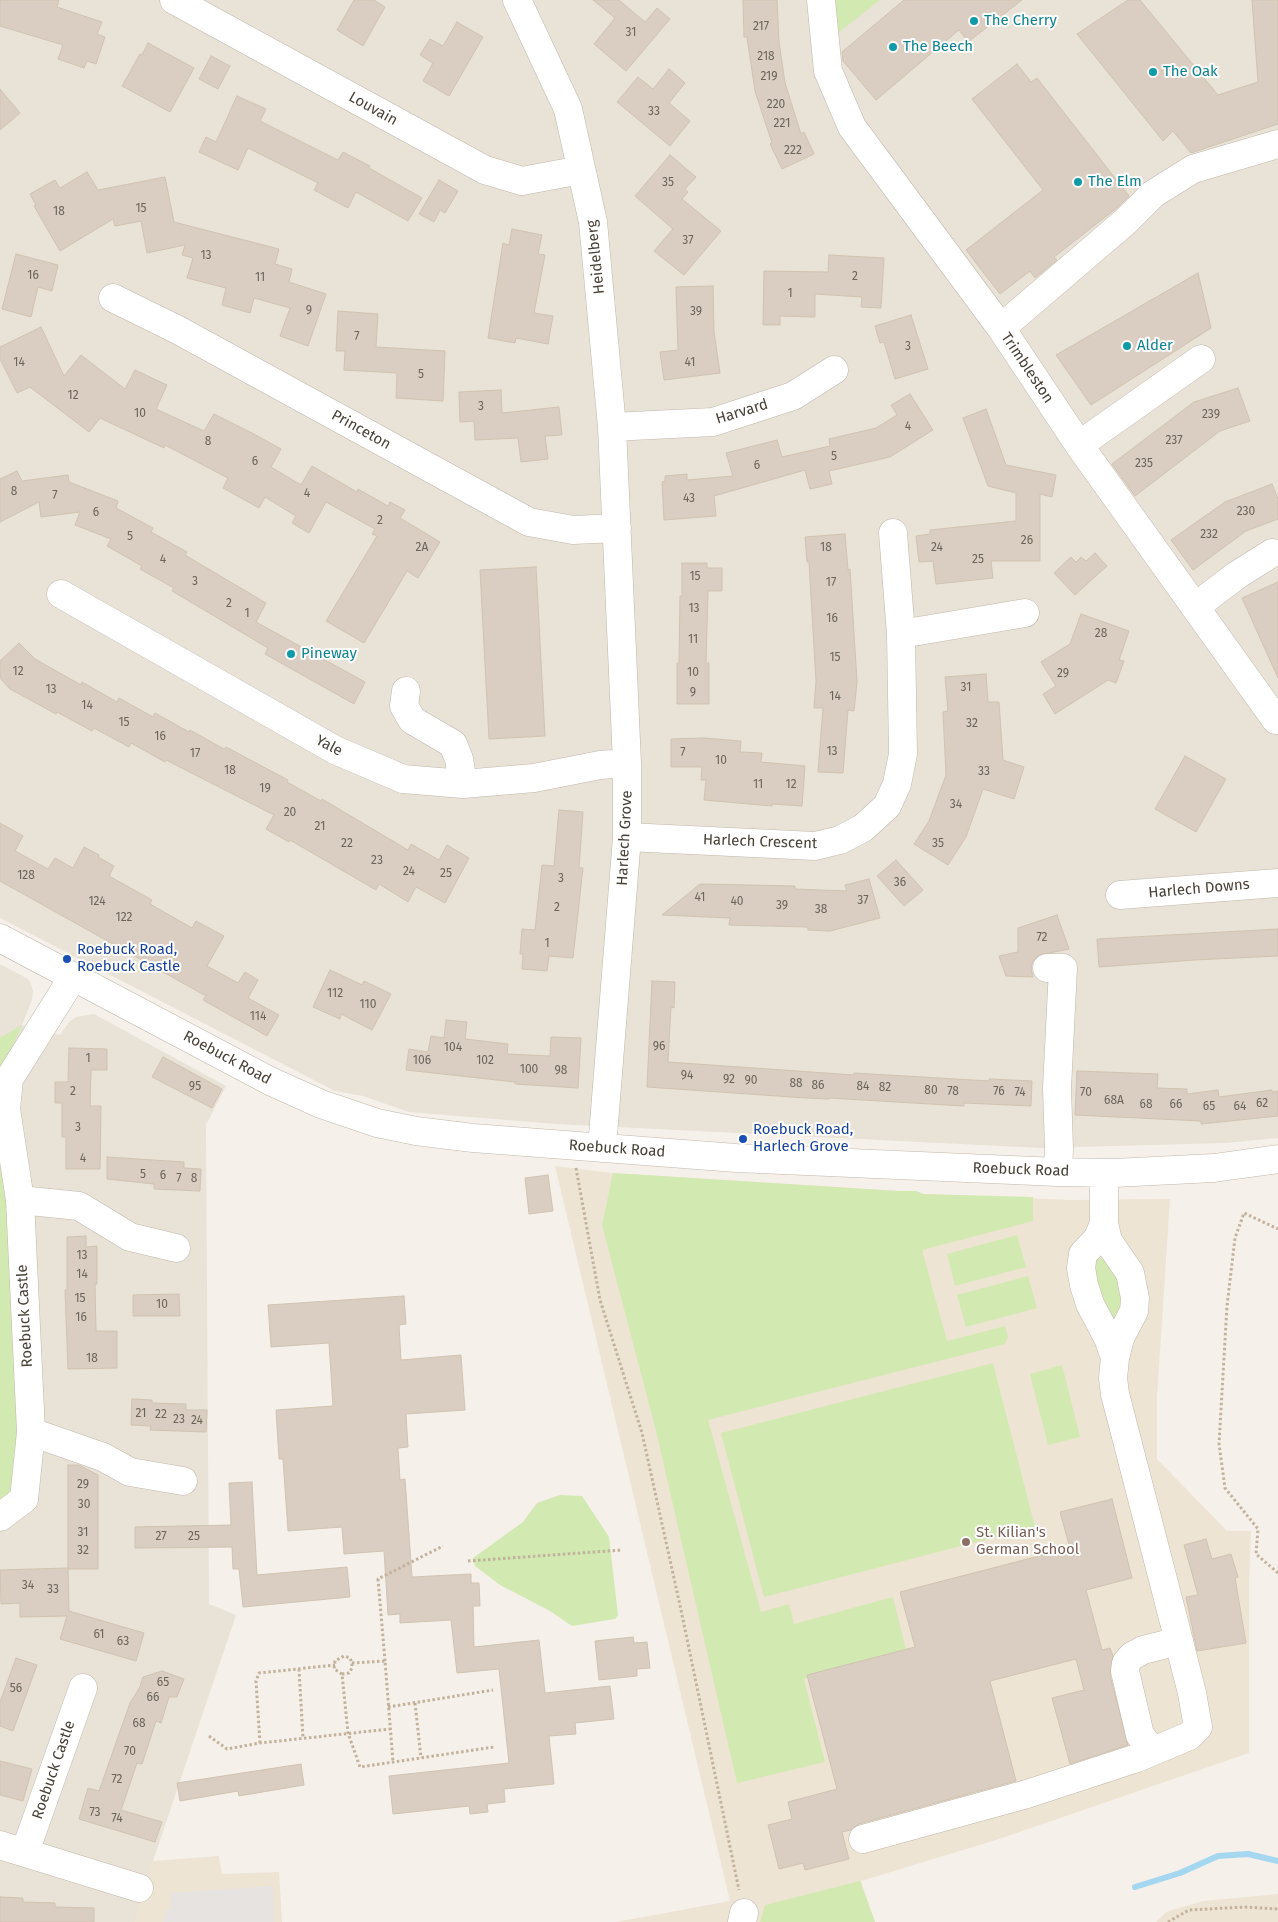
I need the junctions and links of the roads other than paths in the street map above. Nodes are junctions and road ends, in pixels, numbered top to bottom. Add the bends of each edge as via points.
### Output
1 (174, 0) edge
2 (517, 0) edge
3 (821, 0) edge
4 (1278, 144) edge
5 (581, 170) junction
6 (113, 298) dead end
7 (1001, 328) junction
8 (1201, 359) dead end
9 (834, 370) dead end
10 (612, 427) junction
11 (1079, 445) junction
12 (617, 528) junction
13 (893, 533) dead end
14 (1272, 553) dead end
15 (60, 594) dead end
16 (1195, 607) junction
17 (1025, 613) dead end
18 (900, 634) junction
19 (406, 691) dead end
20 (1276, 720) dead end
21 (627, 763) junction
22 (463, 784) junction
23 (627, 837) junction
24 (1278, 882) edge
25 (1120, 896) dead end
26 (0, 938) edge
27 (1047, 968) dead end
28 (73, 977) junction
29 (602, 1148) junction
30 (1278, 1159) edge
31 (1058, 1172) junction
32 (1104, 1173) junction
33 (20, 1200) junction
34 (1104, 1223) junction
35 (176, 1248) dead end
36 (1115, 1358) junction
37 (31, 1432) junction
38 (183, 1481) dead end
39 (0, 1518) edge
40 (1179, 1641) junction
41 (83, 1688) dead end
42 (1158, 1749) junction
43 (862, 1840) dead end
44 (12, 1848) edge
45 (139, 1888) dead end

1 - 5 street, Louvain via 485,170 522,180
2 - 5 street, Heidelberg via 568,109
3 - 7 street, Trimbleston via 828,71 852,128
4 - 7 street via 1192,169 1153,194
5 - 10 street, Heidelberg via 593,222
6 - 12 street, Princeton via 178,330 528,522 573,530
7 - 11 street, Trimbleston
8 - 11 street
9 - 10 street, Harvard via 792,396 713,422
10 - 12 street, Heidelberg
11 - 16 street, Trimbleston
12 - 21 street, Harlech Grove
13 - 18 street, Harlech Crescent
14 - 16 street
15 - 22 street, Yale via 336,750 403,779
16 - 20 street, Trimbleston
17 - 18 street
18 - 23 street, Harlech Crescent via 903,754 897,784 887,806 863,828 840,840 815,846
19 - 22 street via 404,706 412,720 453,744
21 - 22 street, Yale via 534,778
21 - 23 street, Harlech Grove
23 - 29 street, Harlech Grove
24 - 25 street, Harlech Downs
26 - 28 street, Roebuck Road
27 - 31 street via 1063,968 1057,1088
28 - 29 street, Roebuck Road via 270,1081 377,1123 473,1138
28 - 33 street, Roebuck Castle via 9,1079 6,1109
29 - 31 street, Roebuck Road via 736,1158
30 - 32 street, Roebuck Road via 1214,1168
31 - 32 street, Roebuck Road
32 - 34 street
33 - 35 street via 79,1206 130,1237
33 - 37 street, Roebuck Castle
34 - 36 street via 1108,1241 1130,1273 1135,1298 1134,1311 1120,1338
34 - 36 street via 1098,1238 1083,1254 1081,1268 1090,1304
36 - 40 street via 1112,1378 1115,1394
37 - 38 street via 103,1457 130,1472
37 - 39 street, Roebuck Castle via 24,1499
40 - 42 street via 1198,1727 1189,1736
40 - 42 street via 1144,1650 1126,1663 1125,1671 1140,1735 1148,1745
41 - 44 street, Roebuck Castle
42 - 43 street via 1027,1794
44 - 45 street, Roebuck Castle

